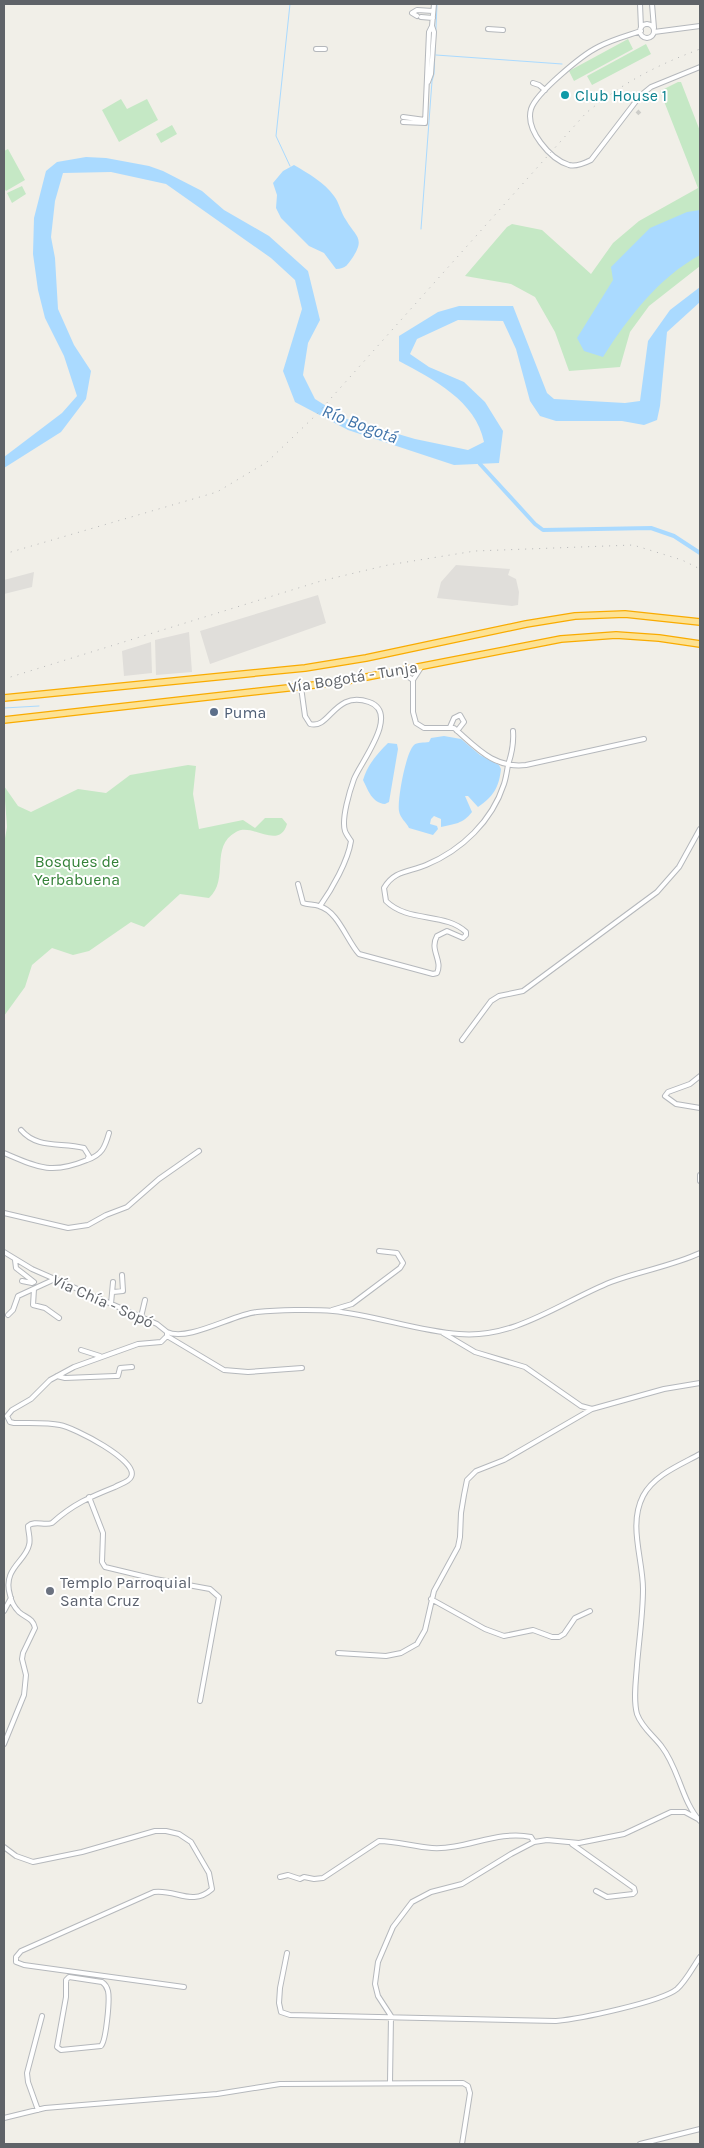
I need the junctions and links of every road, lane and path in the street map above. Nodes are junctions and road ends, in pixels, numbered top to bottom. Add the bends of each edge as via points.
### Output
1 (434, 4) edge
2 (640, 4) edge
3 (652, 4) edge
4 (433, 10) junction
5 (432, 18) junction
6 (700, 26) edge
7 (488, 30) dead end
8 (504, 30) dead end
9 (641, 30) junction
10 (654, 30) junction
11 (316, 49) dead end
12 (325, 49) dead end
13 (700, 67) edge
14 (632, 106) junction
15 (637, 111) tunnel mouth
16 (403, 120) dead end
17 (700, 622) edge
18 (700, 644) edge
19 (422, 666) junction
20 (400, 671) junction
21 (413, 680) junction
22 (301, 687) junction
23 (4, 698) edge
24 (4, 720) edge
25 (450, 727) junction
26 (457, 731) junction
27 (513, 731) dead end
28 (644, 740) dead end
29 (508, 765) junction
30 (700, 829) edge
31 (298, 884) dead end
32 (320, 906) junction
33 (462, 1040) dead end
34 (700, 1076) edge
35 (700, 1108) edge
36 (21, 1130) dead end
37 (109, 1133) dead end
38 (199, 1151) dead end
39 (4, 1153) edge
40 (87, 1160) junction
41 (700, 1175) edge
42 (700, 1181) edge
43 (4, 1213) edge
44 (4, 1252) edge
45 (379, 1252) dead end
46 (700, 1253) edge
47 (15, 1260) junction
48 (122, 1275) dead end
49 (55, 1279) junction
50 (22, 1281) dead end
51 (113, 1282) dead end
52 (34, 1289) junction
53 (113, 1292) junction
54 (145, 1300) dead end
55 (111, 1304) junction
56 (332, 1310) junction
57 (8, 1315) dead end
58 (142, 1317) junction
59 (59, 1318) dead end
60 (440, 1331) junction
61 (167, 1334) junction
62 (81, 1350) dead end
63 (101, 1356) junction
64 (132, 1367) dead end
65 (302, 1368) dead end
66 (57, 1376) junction
67 (700, 1382) edge
68 (592, 1409) junction
69 (700, 1454) edge
70 (89, 1497) junction
71 (11, 1598) junction
72 (431, 1599) junction
73 (4, 1611) edge
74 (590, 1611) dead end
75 (338, 1653) dead end
76 (200, 1701) dead end
77 (4, 1744) edge
78 (699, 1820) edge
79 (534, 1842) junction
80 (570, 1842) junction
81 (4, 1847) edge
82 (280, 1877) dead end
83 (596, 1891) dead end
84 (287, 1953) dead end
85 (700, 1957) edge
86 (92, 1975) junction
87 (92, 1980) junction
88 (184, 1987) dead end
89 (42, 2016) dead end
90 (391, 2016) junction
91 (390, 2083) junction
92 (38, 2110) junction
93 (4, 2118) edge
94 (700, 2129) edge
95 (462, 2144) edge
96 (640, 2144) edge

1 - 4 street
2 - 9 street
3 - 10 street
4 - 5 street
4 - 5 street via 412,13
5 - 16 street via 434,32 425,121
6 - 10 street
7 - 8 street
9 - 10 street via 648,24
9 - 10 street via 647,37 652,36
9 - 14 street via 596,48 543,92 531,111 533,131 537,140 558,159 570,166 582,164 591,160
11 - 12 street
13 - 14 street via 651,86
14 - 15 street
17 - 23 highway, Vía Bogotá - Tunja via 625,614 575,616 305,668
18 - 19 highway, Vía Bogotá - Tunja via 639,636 579,637
19 - 20 highway, Vía Bogotá - Tunja
19 - 21 street
20 - 21 street
20 - 22 highway, Vía Bogotá - Tunja
21 - 25 street via 416,723 424,728
22 - 24 highway, Vía Bogotá - Tunja
22 - 32 street via 305,716 310,724 324,721 336,707 348,700 372,703 381,716 377,737 350,792 344,823 350,841 348,851
25 - 26 street
25 - 26 street via 454,718 460,715 464,722
26 - 29 street via 478,750
27 - 29 street
28 - 29 street via 526,765
29 - 32 street via 500,795 478,830 441,858 393,876 384,888 386,901 397,909 454,925 466,932 463,938 447,931 437,936 433,947 439,961 438,973 359,954 339,921
30 - 33 street via 679,868 657,892 523,991 491,1001
31 - 32 street via 303,903
34 - 35 street via 665,1096 676,1104
36 - 40 street via 36,1141 84,1148 89,1156
37 - 40 street via 104,1150
38 - 43 street via 127,1207 88,1225 68,1228
39 - 40 street via 45,1169
41 - 42 street
44 - 47 street, Vía Chía - Sopó
45 - 56 street via 397,1253 402,1263 400,1268 352,1304
46 - 60 street via 684,1261 610,1282 517,1325 474,1334
47 - 49 street, Vía Chía - Sopó
47 - 50 street via 16,1268 34,1282
48 - 53 street via 122,1291
49 - 52 street
49 - 55 street, Vía Chía - Sopó
51 - 53 street
52 - 57 street via 18,1296
52 - 59 street via 33,1305 45,1308
53 - 55 street
54 - 58 street
55 - 58 street, Vía Chía - Sopó
56 - 60 street
56 - 61 street via 257,1312 220,1325
58 - 61 street, Vía Chía - Sopó
60 - 68 street via 475,1352 526,1366 581,1406
61 - 63 street, Vía Chía - Sopó via 160,1342 138,1344
61 - 65 street via 224,1370 248,1372
62 - 63 street
63 - 66 street, Vía Chía - Sopó
64 - 66 street via 120,1368 118,1376
66 - 70 street, Vía Chía - Sopó via 31,1399 12,1410 7,1419 14,1423 61,1425 77,1430 130,1466 132,1474 128,1480
67 - 68 street
68 - 72 street via 504,1460 471,1475 460,1513 458,1547
69 - 78 street via 655,1480 637,1511 643,1590 635,1688 640,1722 662,1747 676,1770
70 - 71 street, Vía Chía - Sopó via 52,1523 28,1526 29,1547 13,1569 8,1583
70 - 76 street via 104,1533 102,1562 105,1567 210,1589 219,1596
71 - 73 street
71 - 77 street via 35,1628 22,1659 26,1675 24,1695
72 - 74 street via 504,1636 533,1630 552,1638 558,1637 575,1618
72 - 75 street via 425,1630 410,1649 386,1656
78 - 80 street via 685,1812 671,1812 624,1834
79 - 80 street
79 - 82 street via 520,1835 432,1848 379,1841 323,1878
79 - 90 street via 462,1884 431,1892 412,1902 393,1927 378,1962 375,1984 378,1996
80 - 83 street via 634,1888 635,1892 607,1897
81 - 86 street via 33,1862 155,1831 179,1834 191,1842 211,1880 212,1889 204,1895 190,1897 154,1892 21,1951 16,1957 16,1962 24,1965
84 - 90 street via 280,1988 281,2012 290,2015
85 - 90 street via 678,1988 669,1993 574,2020
86 - 87 street
86 - 88 street
87 - 87 street via 69,1977 66,1980 58,2049 103,2045 108,1992 102,1982
89 - 92 street via 27,2073
90 - 91 street
91 - 92 street via 280,2084 217,2094
91 - 95 street via 463,2083 468,2086 470,2093
92 - 93 street
94 - 96 street

